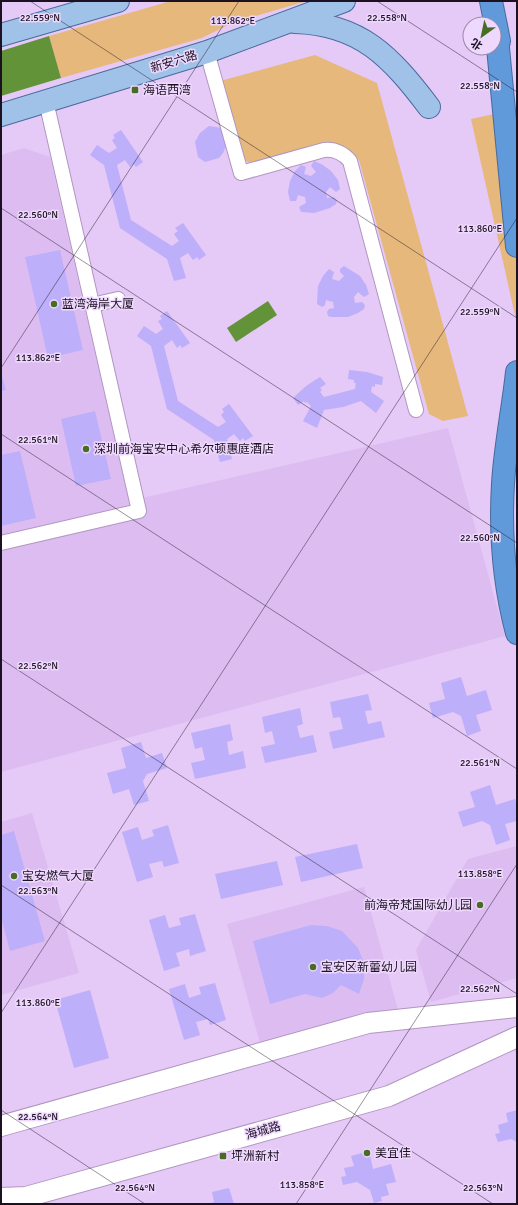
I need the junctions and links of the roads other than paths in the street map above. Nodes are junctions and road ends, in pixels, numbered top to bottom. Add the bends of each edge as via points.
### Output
1 (118, 1) edge
2 (344, 1) edge
3 (491, 1) edge
4 (494, 16) edge
5 (290, 22) junction
6 (1, 35) edge
7 (207, 52) junction
8 (502, 55) edge
9 (499, 56) edge
10 (46, 101) junction
11 (429, 107) dead end
12 (1, 115) edge
13 (517, 124) edge
14 (517, 246) edge
15 (118, 300) dead end
16 (92, 305) junction
17 (517, 372) edge
18 (416, 410) dead end
19 (1, 543) edge
20 (517, 632) edge
21 (517, 1007) edge
22 (517, 1037) edge
23 (1, 1113) edge
24 (32, 1116) junction
25 (1, 1126) edge
26 (52, 1190) junction
27 (1, 1198) edge
28 (31, 1204) edge

1 - 6 main road
2 - 5 main road, 新安六路
3 - 4 highway
5 - 7 main road, 新安六路
5 - 11 main road via 325,24 353,34 387,59
7 - 10 main road, 新安六路
7 - 18 street via 241,173 324,150 338,152 350,161
8 - 13 highway
9 - 14 highway
10 - 12 main road, 新安六路
10 - 16 street
15 - 16 street
16 - 19 street via 139,511
17 - 20 highway via 503,483 502,517 504,563
21 - 24 main road via 368,1023
22 - 26 main road, 海城路 via 389,1096
23 - 24 main road
24 - 25 main road
26 - 27 main road, 海城路 via 26,1197
26 - 28 main road

